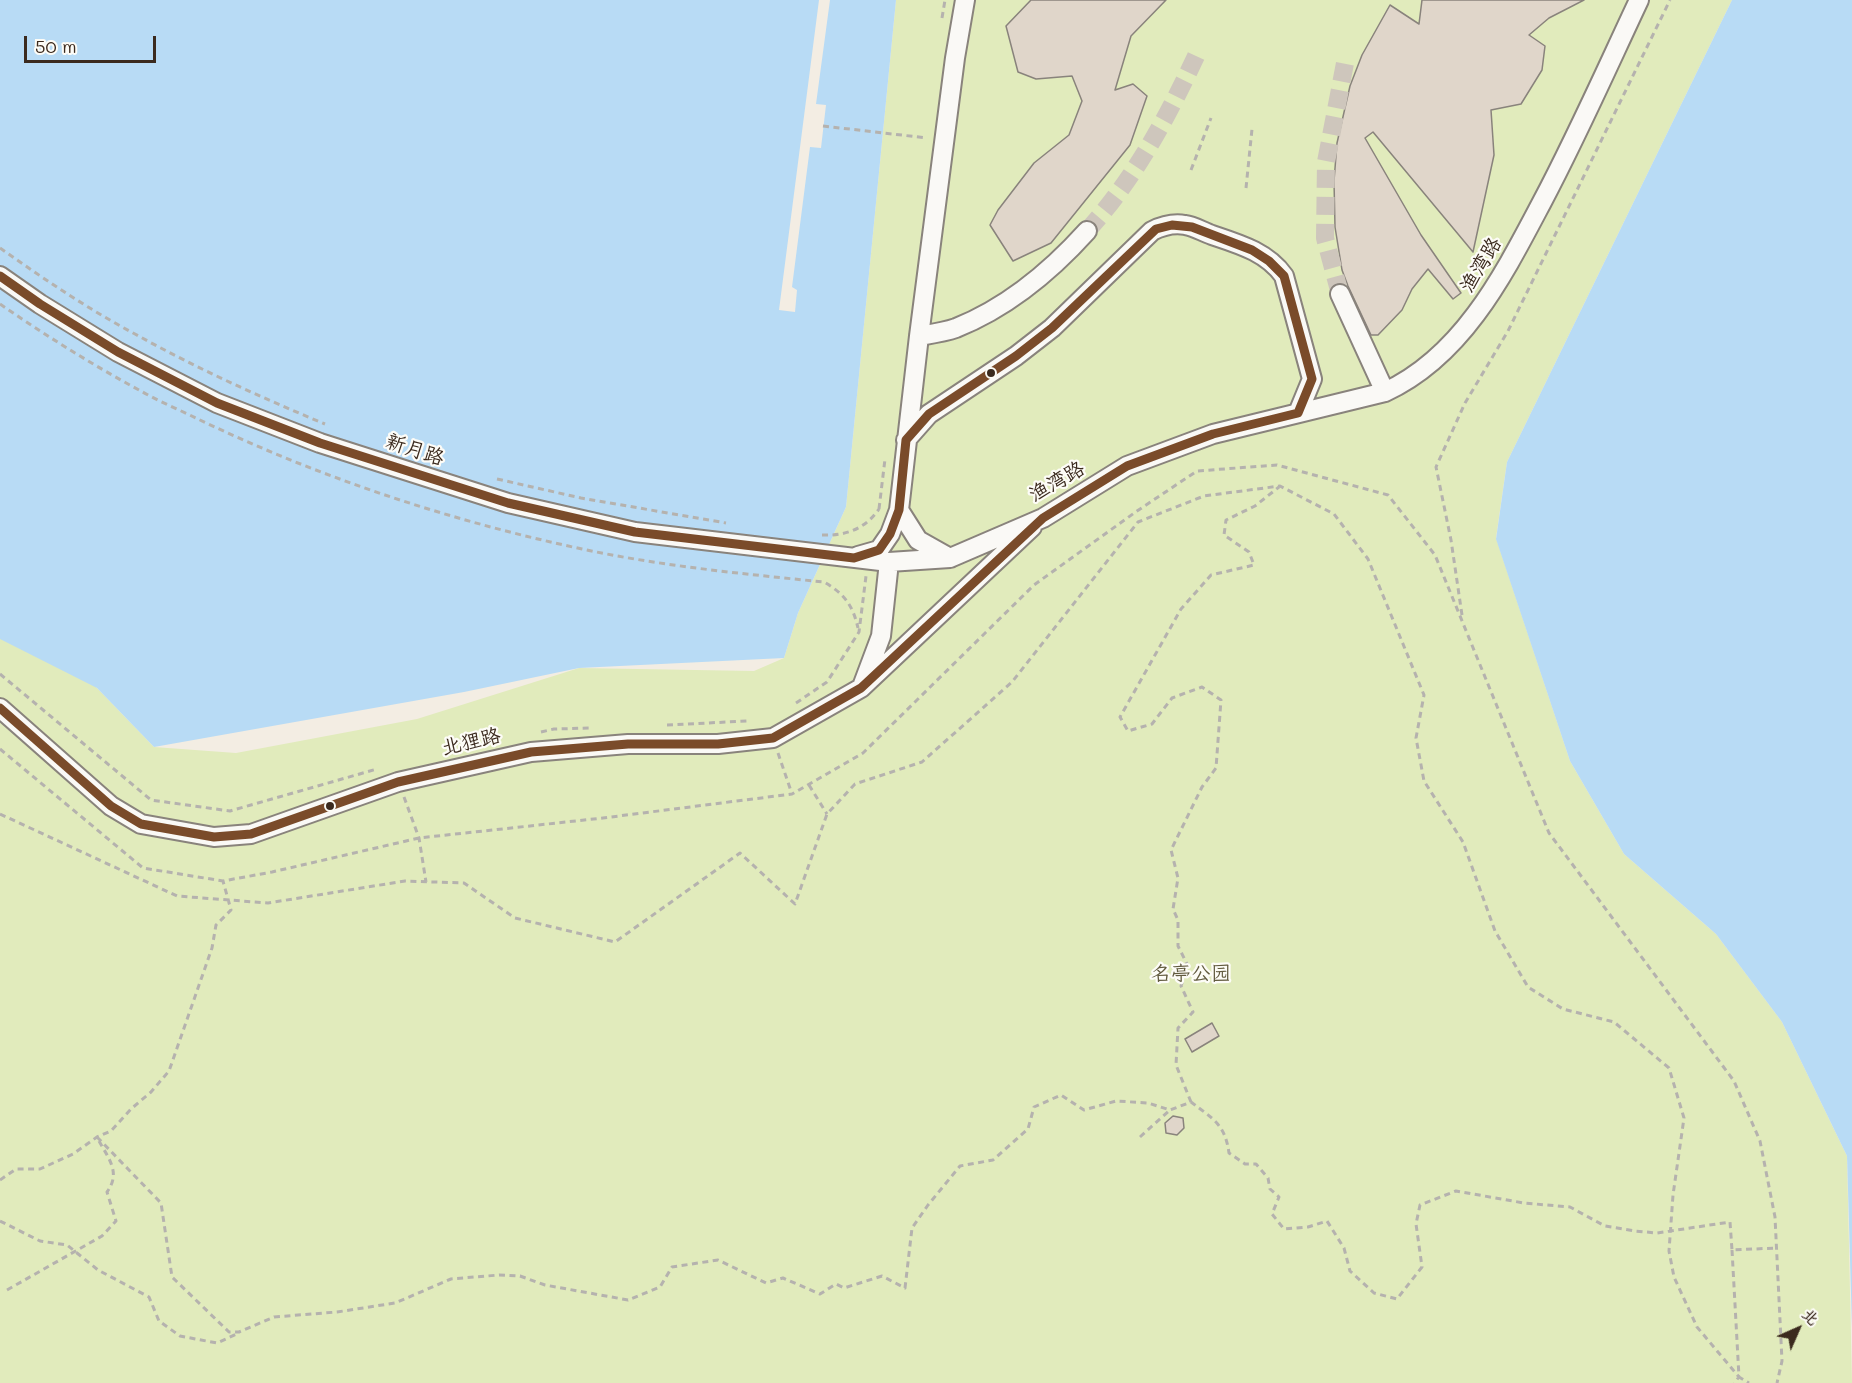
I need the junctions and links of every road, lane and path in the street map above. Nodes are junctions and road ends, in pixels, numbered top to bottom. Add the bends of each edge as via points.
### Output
1 (965, 0) edge
2 (1639, 0) edge
3 (1670, 0) edge
4 (1211, 118) dead end
5 (823, 126) dead end
6 (1252, 129) dead end
7 (927, 138) dead end
8 (1191, 170) dead end
9 (1246, 188) dead end
10 (1087, 231) tunnel mouth
11 (0, 248) edge
12 (0, 276) edge
13 (1340, 294) tunnel mouth
14 (919, 336) junction
15 (1385, 392) junction
16 (1298, 413) junction
17 (334, 427) dead end
18 (906, 440) junction
19 (487, 476) dead end
20 (1280, 486) junction
21 (879, 509) dead end
22 (899, 510) junction
23 (1043, 518) junction
24 (732, 524) dead end
25 (819, 534) dead end
26 (950, 558) junction
27 (861, 559) junction
28 (889, 562) junction
29 (1463, 622) junction
30 (0, 674) edge
31 (861, 688) junction
32 (0, 708) edge
33 (789, 708) dead end
34 (758, 721) dead end
35 (662, 725) dead end
36 (602, 727) dead end
37 (531, 734) dead end
38 (773, 738) junction
39 (0, 749) edge
40 (382, 768) dead end
41 (398, 782) junction
42 (808, 785) junction
43 (792, 794) junction
44 (0, 814) edge
45 (827, 814) junction
46 (419, 838) junction
47 (223, 881) junction
48 (426, 882) junction
49 (1191, 1102) junction
50 (1170, 1110) junction
51 (97, 1137) junction
52 (1140, 1137) dead end
53 (0, 1180) edge
54 (0, 1221) edge
55 (1776, 1248) junction
56 (1732, 1250) junction
57 (7, 1290) dead end
58 (239, 1332) junction
59 (1739, 1377) junction
60 (1734, 1383) edge
61 (1749, 1383) edge
62 (1777, 1383) edge

1 - 14 street
2 - 15 street, 渔湾路 via 1565,158 1497,285 1438,356 1403,384
3 - 29 path via 1508,332 1465,403 1436,467
4 - 8 path
5 - 7 path
6 - 9 path
10 - 14 street via 1046,272 986,314 954,329
11 - 17 path via 59,290 133,334 212,375
12 - 27 street, 新月路 via 118,352 217,403 320,443 508,503 634,532
13 - 15 street
14 - 18 street
15 - 16 street, 渔湾路
16 - 18 street via 1312,379 1284,276 1260,253 1184,225 1165,225 1152,231 1052,328 929,414
16 - 23 street, 渔湾路 via 1213,434 1127,466
18 - 22 street
19 - 24 path via 581,498
20 - 45 path via 1204,496 1138,522 1012,682 922,762 855,784
20 - 49 path via 1255,506 1226,520 1224,535 1249,552 1254,565 1211,575 1181,609 1120,717 1128,730 1152,724 1172,698 1202,687 1221,700 1216,768 1202,787 1171,850 1178,878 1173,909 1178,920 1178,946 1188,966 1181,986 1193,1012 1178,1029 1176,1065
20 - 59 path via 1334,514 1368,559 1424,695 1416,738 1424,781 1463,842 1496,932 1528,987 1563,1010 1614,1022 1669,1068 1684,1118 1669,1251 1674,1277 1697,1327
21 - 25 path via 855,530
22 - 26 street via 918,540
22 - 27 street via 879,550
23 - 26 street, 渔湾路
23 - 31 street, 北狸路
26 - 28 street, 渔湾路
27 - 28 street, 渔湾路
27 - 33 path via 859,632 827,682
28 - 31 street via 881,636
29 - 42 path via 1435,555 1388,495 1277,465 1197,471 1034,585 863,753
29 - 55 path via 1549,833 1734,1081 1761,1141 1775,1217
30 - 40 path via 151,800 230,811
31 - 38 street, 北狸路
32 - 41 street, 北狸路 via 111,806 141,824 214,837 251,834
34 - 35 path
36 - 37 path
38 - 41 street, 北狸路 via 531,752
38 - 43 path
39 - 47 path via 143,868
41 - 46 path
42 - 43 path
42 - 45 path
43 - 46 path
44 - 48 path via 177,896 268,903 405,881
45 - 48 path via 795,904 740,853 615,942 515,918 464,883
46 - 47 path
46 - 48 path
47 - 51 path via 231,910 216,925 212,948 169,1071 111,1131
49 - 50 path
49 - 56 path via 1227,1136 1229,1153 1245,1164 1256,1164 1268,1178 1270,1189 1279,1197 1272,1214 1284,1229 1328,1221 1344,1248 1350,1272 1374,1293 1397,1299 1422,1267 1416,1224 1420,1205 1456,1191 1570,1208 1605,1226 1656,1233 1730,1222
50 - 52 path
50 - 58 path via 1148,1103 1116,1101 1084,1110 1061,1095 1034,1107 1028,1129 993,1160 960,1166 928,1205 912,1228 905,1288 882,1276 844,1288 836,1284 820,1294 783,1278 766,1283 718,1260 672,1267 660,1287 628,1300 545,1285 520,1276 499,1275 452,1279 395,1303 274,1317
51 - 53 path via 39,1170 16,1168
51 - 57 path via 113,1168 113,1184 107,1192 116,1221 102,1236
51 - 58 path via 161,1203 172,1277 229,1332
54 - 58 path via 40,1241 67,1245 98,1270 149,1297 159,1321 180,1336 217,1343
55 - 56 path
55 - 62 path via 1782,1361
56 - 59 path
59 - 60 path
59 - 61 path

